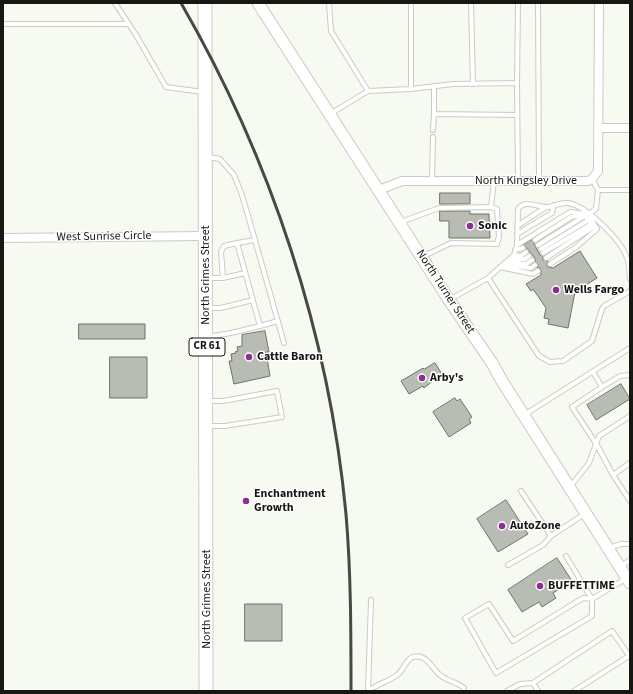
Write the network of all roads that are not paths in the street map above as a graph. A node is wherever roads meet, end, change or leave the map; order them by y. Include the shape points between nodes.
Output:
1 (115, 3) edge
2 (258, 3) edge
3 (330, 3) edge
4 (411, 3) edge
5 (471, 3) edge
6 (518, 3) edge
7 (538, 3) edge
8 (599, 3) edge
9 (208, 5) edge
10 (3, 24) edge
11 (129, 24) junction
12 (517, 83) junction
13 (473, 84) junction
14 (434, 87) junction
15 (411, 89) junction
16 (368, 92) junction
17 (206, 93) junction
18 (329, 114) junction
19 (434, 114) junction
20 (517, 115) junction
21 (598, 128) junction
22 (630, 128) edge
23 (433, 130) dead end
24 (433, 137) dead end
25 (206, 156) junction
26 (592, 179) junction
27 (432, 181) junction
28 (494, 181) junction
29 (518, 182) junction
30 (539, 182) junction
31 (379, 190) junction
32 (598, 190) junction
33 (630, 190) edge
34 (554, 205) junction
35 (491, 207) junction
36 (546, 207) junction
37 (587, 214) junction
38 (400, 222) junction
39 (517, 226) junction
40 (517, 234) junction
41 (206, 236) junction
42 (3, 238) edge
43 (255, 240) junction
44 (535, 240) dead end
45 (238, 243) junction
46 (517, 245) junction
47 (523, 248) dead end
48 (515, 253) junction
49 (421, 257) junction
50 (546, 258) dead end
51 (505, 263) junction
52 (550, 264) dead end
53 (535, 265) dead end
54 (538, 271) dead end
55 (246, 273) junction
56 (206, 278) junction
57 (223, 278) junction
58 (488, 278) junction
59 (630, 280) edge
60 (630, 291) edge
61 (253, 300) junction
62 (449, 300) junction
63 (206, 308) junction
64 (278, 321) junction
65 (260, 326) junction
66 (207, 337) junction
67 (284, 343) dead end
68 (630, 348) edge
69 (593, 372) junction
70 (630, 375) edge
71 (602, 386) junction
72 (207, 401) junction
73 (524, 415) junction
74 (630, 416) edge
75 (207, 426) junction
76 (597, 445) junction
77 (630, 463) edge
78 (613, 475) junction
79 (570, 487) junction
80 (521, 491) dead end
81 (630, 501) edge
82 (586, 513) junction
83 (551, 536) junction
84 (630, 544) edge
85 (609, 549) junction
86 (566, 556) dead end
87 (630, 560) edge
88 (508, 565) dead end
89 (620, 567) junction
90 (629, 580) edge
91 (592, 599) junction
92 (371, 600) dead end
93 (629, 657) edge
94 (533, 683) junction
95 (464, 688) dead end
96 (206, 691) edge
97 (368, 691) edge
98 (507, 691) edge
99 (538, 691) edge
100 (574, 691) edge

1 - 11 lane
2 - 18 main road, North Turner Street
3 - 16 lane via 331,31
4 - 15 lane
5 - 13 lane
6 - 12 lane
7 - 30 lane
8 - 21 street, North Kingsley Drive
9 - 17 main road, North Grimes Street / CR 61
10 - 11 lane
11 - 17 lane via 166,87
12 - 13 lane
12 - 20 lane
13 - 14 lane
14 - 15 lane
14 - 19 lane
15 - 16 lane
16 - 18 lane
17 - 25 main road, North Grimes Street / CR 61
18 - 31 main road, North Turner Street
19 - 20 lane
19 - 23 lane
20 - 29 lane
21 - 22 street
21 - 26 street, North Kingsley Drive via 598,171
24 - 27 lane
25 - 41 main road, North Grimes Street / CR 61
25 - 43 lane via 220,159 234,175
26 - 30 street, North Kingsley Drive
26 - 32 lane
27 - 28 street, North Kingsley Drive
27 - 31 street, North Kingsley Drive via 402,181
28 - 29 street, North Kingsley Drive
28 - 35 lane
29 - 30 street, North Kingsley Drive
31 - 38 main road, North Turner Street
32 - 33 lane
32 - 37 lane via 596,209
34 - 36 lane
34 - 37 lane via 568,203
34 - 40 lane via 552,213
35 - 38 lane via 439,208
35 - 49 lane via 498,209 497,244 451,243
36 - 39 lane
36 - 39 lane via 529,204 520,206
37 - 37 lane via 541,249 590,225
37 - 44 lane via 571,217
37 - 46 lane via 570,212
37 - 50 lane via 593,227
37 - 52 lane via 597,229 575,248
37 - 59 lane via 600,221 621,246 628,259
38 - 49 main road, North Turner Street
39 - 40 lane
40 - 46 lane
41 - 42 street, West Sunrise Circle
41 - 56 main road, North Grimes Street / CR 61
43 - 45 lane
43 - 64 lane
45 - 55 lane
45 - 57 lane via 224,246 221,252
46 - 48 lane
47 - 48 lane
48 - 51 lane
48 - 51 lane via 529,256
49 - 62 main road, North Turner Street
51 - 53 lane via 531,268
51 - 54 lane via 533,274
51 - 58 lane
55 - 57 lane
55 - 61 lane
56 - 57 lane
56 - 63 main road, North Grimes Street / CR 61
58 - 60 lane via 540,356 550,362 563,361 592,342 604,306
58 - 62 lane
61 - 63 lane via 221,308
61 - 65 lane
62 - 73 main road, North Turner Street
63 - 66 main road, North Grimes Street / CR 61
64 - 65 lane
64 - 67 lane
65 - 66 lane
66 - 72 main road, North Grimes Street / CR 61
68 - 69 lane
69 - 71 lane
69 - 73 lane
70 - 71 lane via 620,376
71 - 76 lane via 572,407
72 - 75 main road, North Grimes Street / CR 61
72 - 75 lane via 223,401 277,391 282,417 225,426
73 - 79 main road, North Turner Street
74 - 76 lane via 599,436
75 - 96 main road, North Grimes Street / CR 61
76 - 78 lane
76 - 79 lane via 590,463
77 - 78 lane
78 - 81 lane
79 - 82 main road, North Turner Street
80 - 83 lane
82 - 83 lane
82 - 85 main road, North Turner Street
83 - 88 lane via 543,545
84 - 85 lane via 621,544
85 - 89 main road, North Turner Street
86 - 91 lane
87 - 89 lane
89 - 90 main road, North Turner Street
90 - 91 lane
91 - 91 lane via 583,598 513,641 489,604 465,618 496,673 592,616
92 - 97 lane
93 - 94 lane via 612,631
93 - 100 lane
94 - 98 lane via 520,684
94 - 99 lane
95 - 97 lane via 438,675 425,659 413,657 397,675 376,684

